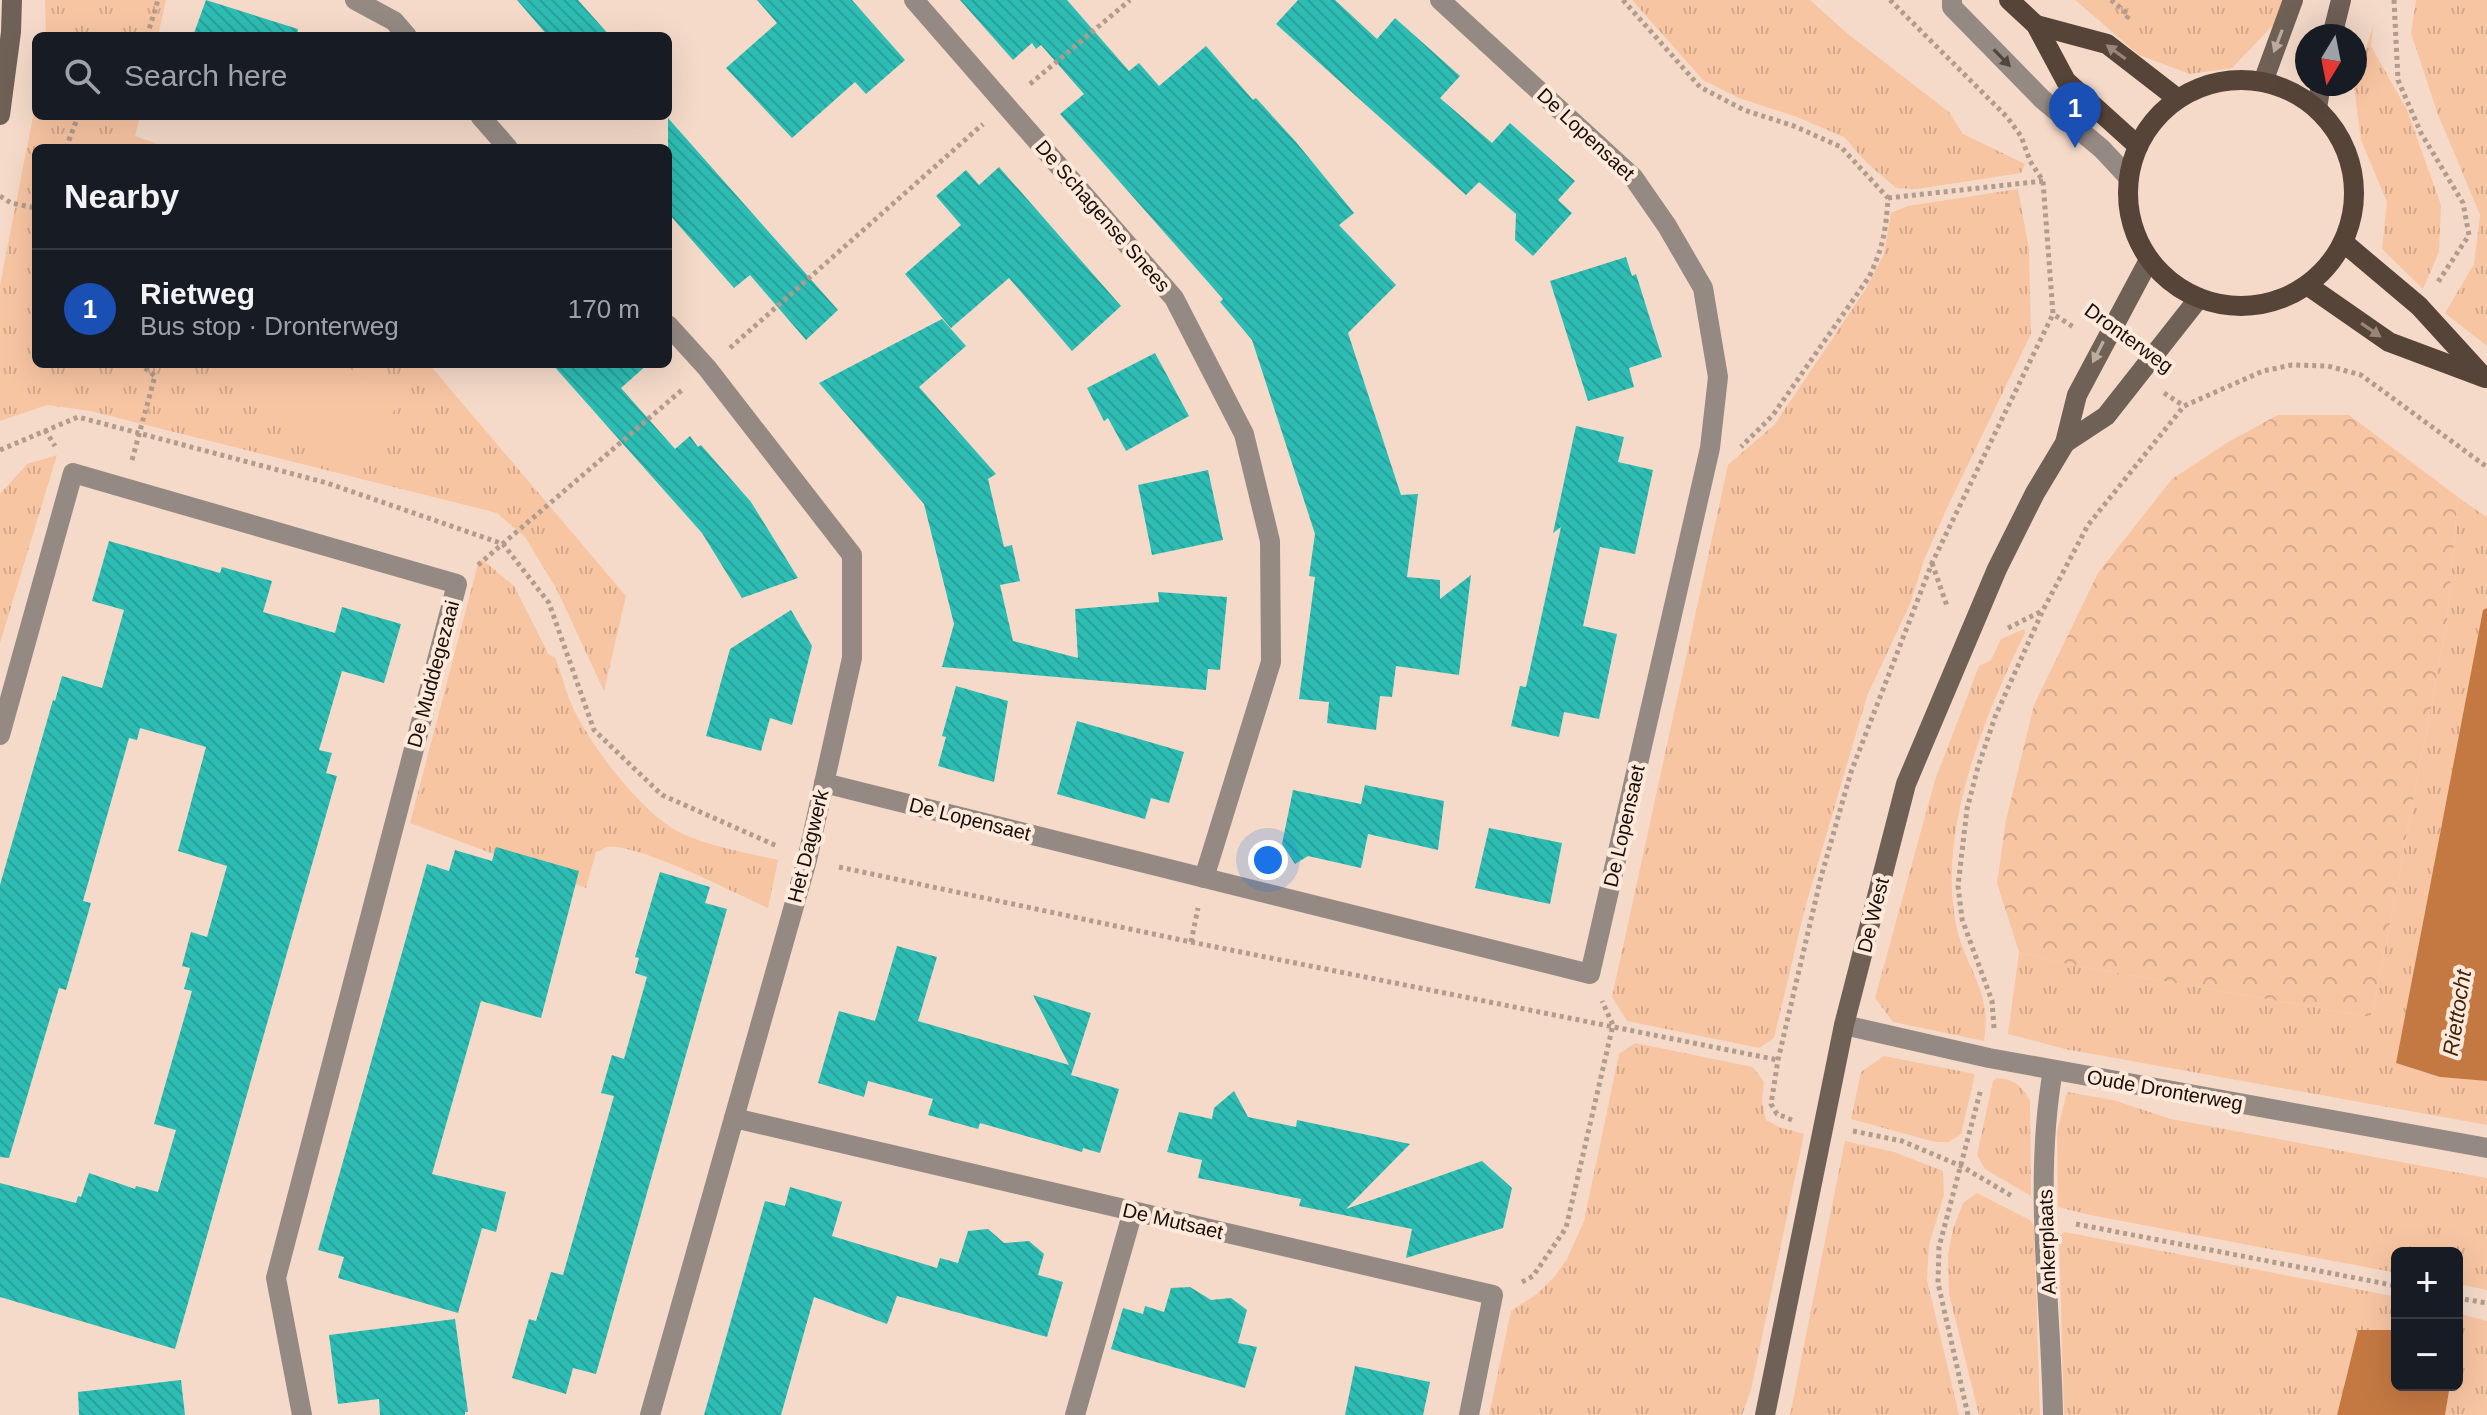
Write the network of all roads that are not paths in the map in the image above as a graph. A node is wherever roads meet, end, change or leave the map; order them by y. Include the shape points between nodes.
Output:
1 (12, 0) edge
2 (355, 0) edge
3 (914, 0) edge
4 (1440, 0) edge
5 (1952, 0) edge
6 (2009, 0) edge
7 (2293, 0) edge
8 (2341, 0) edge
9 (2335, 24) edge
10 (2036, 25) junction
11 (404, 32) edge
12 (2263, 82) junction
13 (2319, 96) edge
14 (2178, 99) junction
15 (2317, 108) junction
16 (0, 115) edge
17 (484, 120) edge
18 (504, 144) edge
19 (2138, 146) junction
20 (2129, 178) junction
21 (2343, 242) junction
22 (2149, 260) junction
23 (2307, 285) junction
24 (2199, 298) junction
25 (672, 329) edge
26 (2486, 379) edge
27 (2065, 443) junction
28 (0, 735) edge
29 (824, 783) junction
30 (1204, 878) junction
31 (1844, 1025) junction
32 (2053, 1070) junction
33 (734, 1118) junction
34 (2487, 1148) edge
35 (1133, 1211) junction
36 (302, 1415) edge
37 (650, 1415) edge
38 (1075, 1415) edge
39 (1469, 1415) edge
40 (1765, 1415) edge
41 (2053, 1415) edge

1 - 16 main road
2 - 11 street
3 - 30 street, De Schagense Snees via 1174,298 1244,434 1270,541 1271,662
4 - 30 street, De Lopensaet via 1633,177 1703,288 1718,377 1710,448 1590,974
5 -> 20 street via 1952,7 2042,99
6 - 10 main road
7 -> 12 main road
8 - 9 main road
14 -> 10 main road via 2107,44
10 - 19 main road via 2066,81
12 - 14 main road via 2233,80
12 - 15 main road via 2291,91
13 - 15 main road
14 - 19 main road via 2154,119
15 - 21 main road via 2340,137 2353,170 2354,207
17 - 18 street
19 - 20 main road
20 - 22 main road via 2135,234
21 - 23 main road
21 - 26 main road via 2419,306
22 - 24 main road via 2171,282
22 -> 27 main road, De West via 2077,395
23 - 24 main road via 2266,304 2221,304
23 -> 26 main road via 2389,342
24 - 27 main road, De West via 2106,416
25 - 29 street, Het Dagwerk via 852,555 852,658
27 - 31 main road, De West via 1997,569 1906,784
28 - 36 street, De Muddegezaai via 73,473 457,584 276,1278
29 - 30 street, De Lopensaet
29 - 33 street, Het Dagwerk
31 - 32 street, Oude Dronterweg
31 - 40 main road, De West
32 - 34 street, Oude Dronterweg
32 - 41 street, Ankerplaats via 2044,1214
33 - 35 street, De Mutsaet
33 - 37 street, Het Dagwerk
35 - 38 street
35 - 39 street, De Mutsaet via 1493,1295

